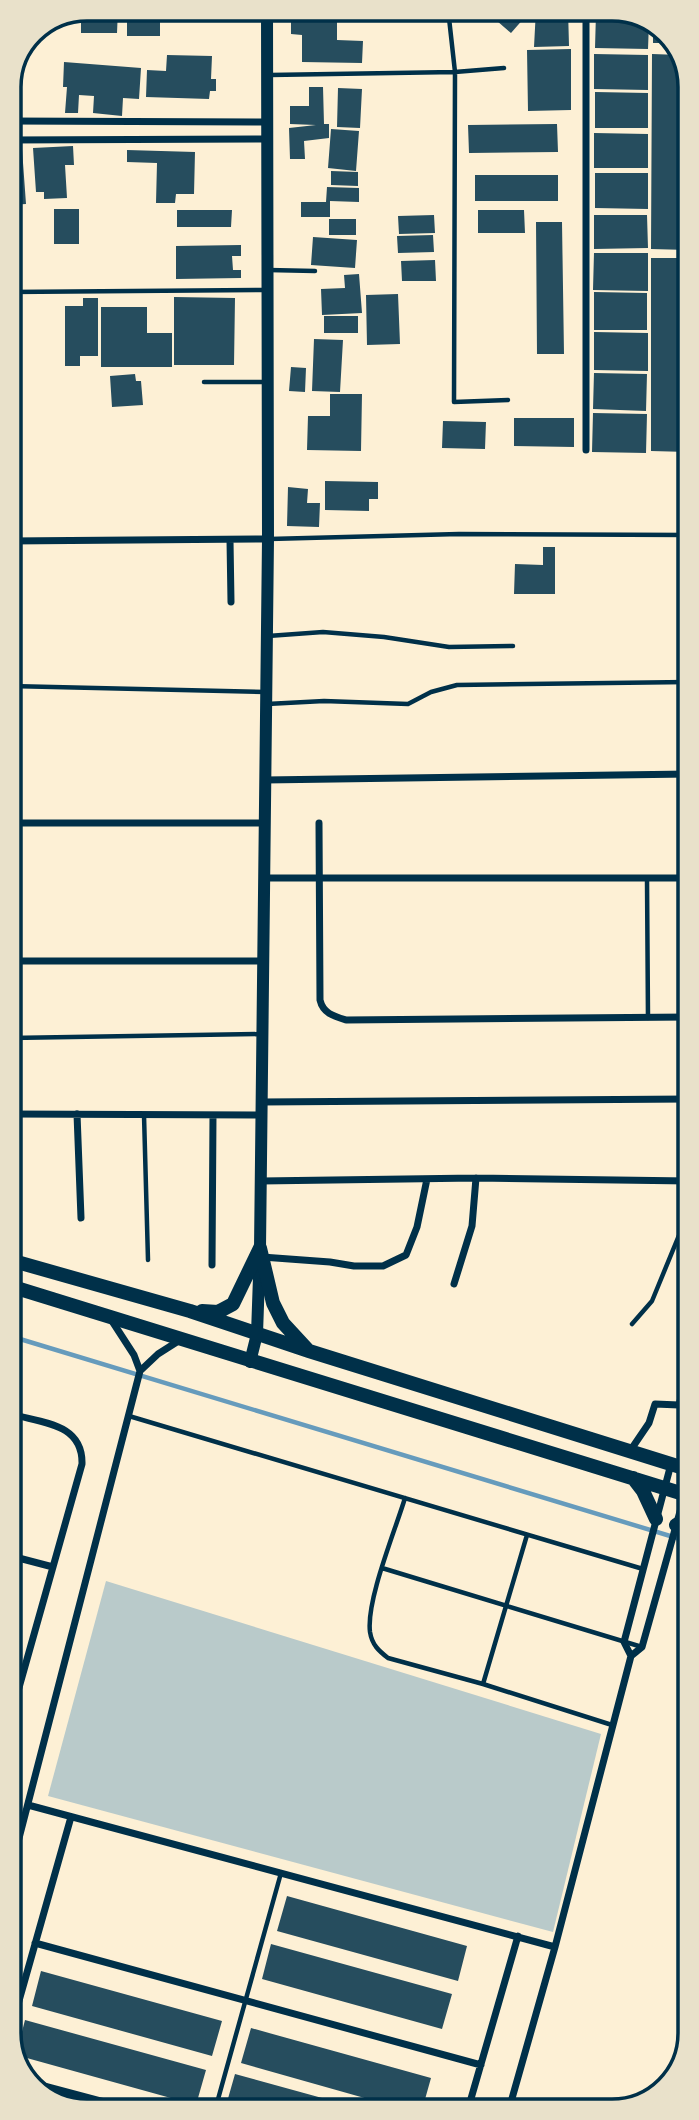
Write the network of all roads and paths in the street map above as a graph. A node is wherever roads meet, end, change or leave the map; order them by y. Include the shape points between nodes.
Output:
1 (267, 21) edge
2 (449, 21) edge
3 (586, 21) edge
4 (504, 68) dead end
5 (455, 72) junction
6 (266, 75) junction
7 (21, 121) edge
8 (266, 122) junction
9 (267, 139) junction
10 (21, 140) edge
11 (267, 270) junction
12 (315, 271) dead end
13 (267, 290) junction
14 (21, 292) edge
15 (204, 382) dead end
16 (268, 382) junction
17 (508, 400) dead end
18 (586, 450) dead end
19 (678, 535) edge
20 (268, 539) junction
21 (230, 540) junction
22 (21, 541) edge
23 (231, 603) dead end
24 (267, 636) junction
25 (513, 646) dead end
26 (678, 682) edge
27 (21, 687) edge
28 (266, 698) junction
29 (678, 774) edge
30 (265, 780) junction
31 (21, 823) edge
32 (265, 823) junction
33 (319, 823) dead end
34 (319, 877) junction
35 (264, 878) junction
36 (678, 878) edge
37 (647, 879) junction
38 (21, 961) edge
39 (263, 961) junction
40 (678, 1017) edge
41 (648, 1018) junction
42 (263, 1034) junction
43 (21, 1038) edge
44 (678, 1099) edge
45 (262, 1109) junction
46 (21, 1114) edge
47 (78, 1114) junction
48 (144, 1115) junction
49 (213, 1115) junction
50 (476, 1178) junction
51 (427, 1179) junction
52 (261, 1181) junction
53 (678, 1181) edge
54 (81, 1218) dead end
55 (678, 1238) edge
56 (261, 1252) junction
57 (148, 1260) dead end
58 (21, 1263) edge
59 (212, 1265) dead end
60 (454, 1284) dead end
61 (21, 1289) edge
62 (190, 1311) junction
63 (109, 1317) junction
64 (632, 1324) dead end
65 (257, 1334) junction
66 (181, 1339) junction
67 (309, 1351) junction
68 (250, 1362) junction
69 (140, 1371) junction
70 (678, 1405) edge
71 (129, 1416) junction
72 (21, 1417) edge
73 (630, 1451) junction
74 (671, 1464) junction
75 (678, 1466) edge
76 (633, 1478) junction
77 (664, 1488) junction
78 (678, 1492) edge
79 (405, 1498) junction
80 (678, 1521) edge
81 (655, 1522) junction
82 (676, 1527) joint
83 (527, 1535) junction
84 (21, 1559) edge
85 (53, 1567) junction
86 (382, 1568) junction
87 (644, 1570) junction
88 (506, 1606) junction
89 (624, 1642) junction
90 (642, 1647) junction
91 (631, 1656) junction
92 (21, 1673) edge
93 (483, 1685) junction
94 (612, 1725) junction
95 (29, 1805) junction
96 (71, 1816) junction
97 (21, 1833) edge
98 (281, 1873) junction
99 (519, 1936) junction
100 (35, 1943) junction
101 (555, 1947) junction
102 (21, 1993) edge
103 (246, 2001) junction
104 (481, 2065) junction
105 (52, 2088) edge
106 (93, 2099) edge
107 (218, 2099) edge
108 (471, 2099) edge
109 (512, 2099) edge

1 - 6 street
2 - 5 lane
3 - 18 street
4 - 5 lane
5 - 6 lane
5 - 17 lane via 454,402
6 - 8 street
7 - 8 street
8 - 9 street
9 - 10 street
9 - 11 street
11 - 12 lane
11 - 13 street
13 - 14 lane
13 - 16 street
15 - 16 lane
16 - 20 street
19 - 20 lane
20 - 21 street
20 - 24 street
21 - 22 street
21 - 23 street
24 - 25 lane via 323,632 449,647
24 - 28 street
26 - 28 lane via 457,685 408,704
27 - 28 lane
28 - 30 street
29 - 30 street
30 - 32 street
31 - 32 street
32 - 35 street
33 - 34 street
34 - 35 street
34 - 37 street
34 - 41 street via 320,1000 322,1009 333,1016 346,1020
35 - 39 street
36 - 37 street
37 - 41 lane
38 - 39 street
39 - 42 street
40 - 41 street
42 - 43 lane
42 - 45 street
44 - 45 street
45 - 49 street
45 - 52 street
46 - 47 street
47 - 48 street
47 - 54 street
48 - 49 street
48 - 57 lane
49 - 59 street
50 - 51 street
50 - 53 street
50 - 60 street via 472,1226
51 - 52 street
51 - 56 street via 417,1227 405,1255 383,1266
52 - 56 street
55 - 64 lane via 652,1301
56 - 62 main road via 233,1304 218,1311
56 - 65 street
56 - 67 main road via 273,1303 283,1323
58 - 62 main road
61 - 63 main road
62 - 65 main road
63 - 66 main road
63 - 69 street
65 - 67 main road
65 - 68 street
66 - 68 main road
66 - 69 street
67 - 73 main road
68 - 76 main road
69 - 71 street
70 - 73 street via 655,1404 649,1423
71 - 79 lane
71 - 95 street
72 - 85 street via 65,1429 79,1442 82,1452
73 - 74 main road
74 - 75 main road
74 - 77 street
76 - 77 main road
76 - 81 main road via 643,1490
77 - 78 main road
77 - 81 street
79 - 83 lane
79 - 86 lane
80 - 82 street
81 - 87 street
82 - 90 street
83 - 87 lane
83 - 88 lane
84 - 85 street
85 - 92 street
86 - 88 lane
86 - 93 lane via 370,1616 376,1649 388,1658
87 - 89 street
88 - 89 lane
88 - 93 lane
89 - 90 lane
89 - 91 street
90 - 91 street
91 - 94 street
93 - 94 lane
94 - 101 street
95 - 96 street
95 - 97 street
96 - 98 street
96 - 100 street
98 - 99 street
98 - 103 lane
99 - 101 street
99 - 104 street
100 - 102 street
100 - 103 street
101 - 109 street
103 - 104 street
103 - 107 lane
104 - 108 street
105 - 106 street

